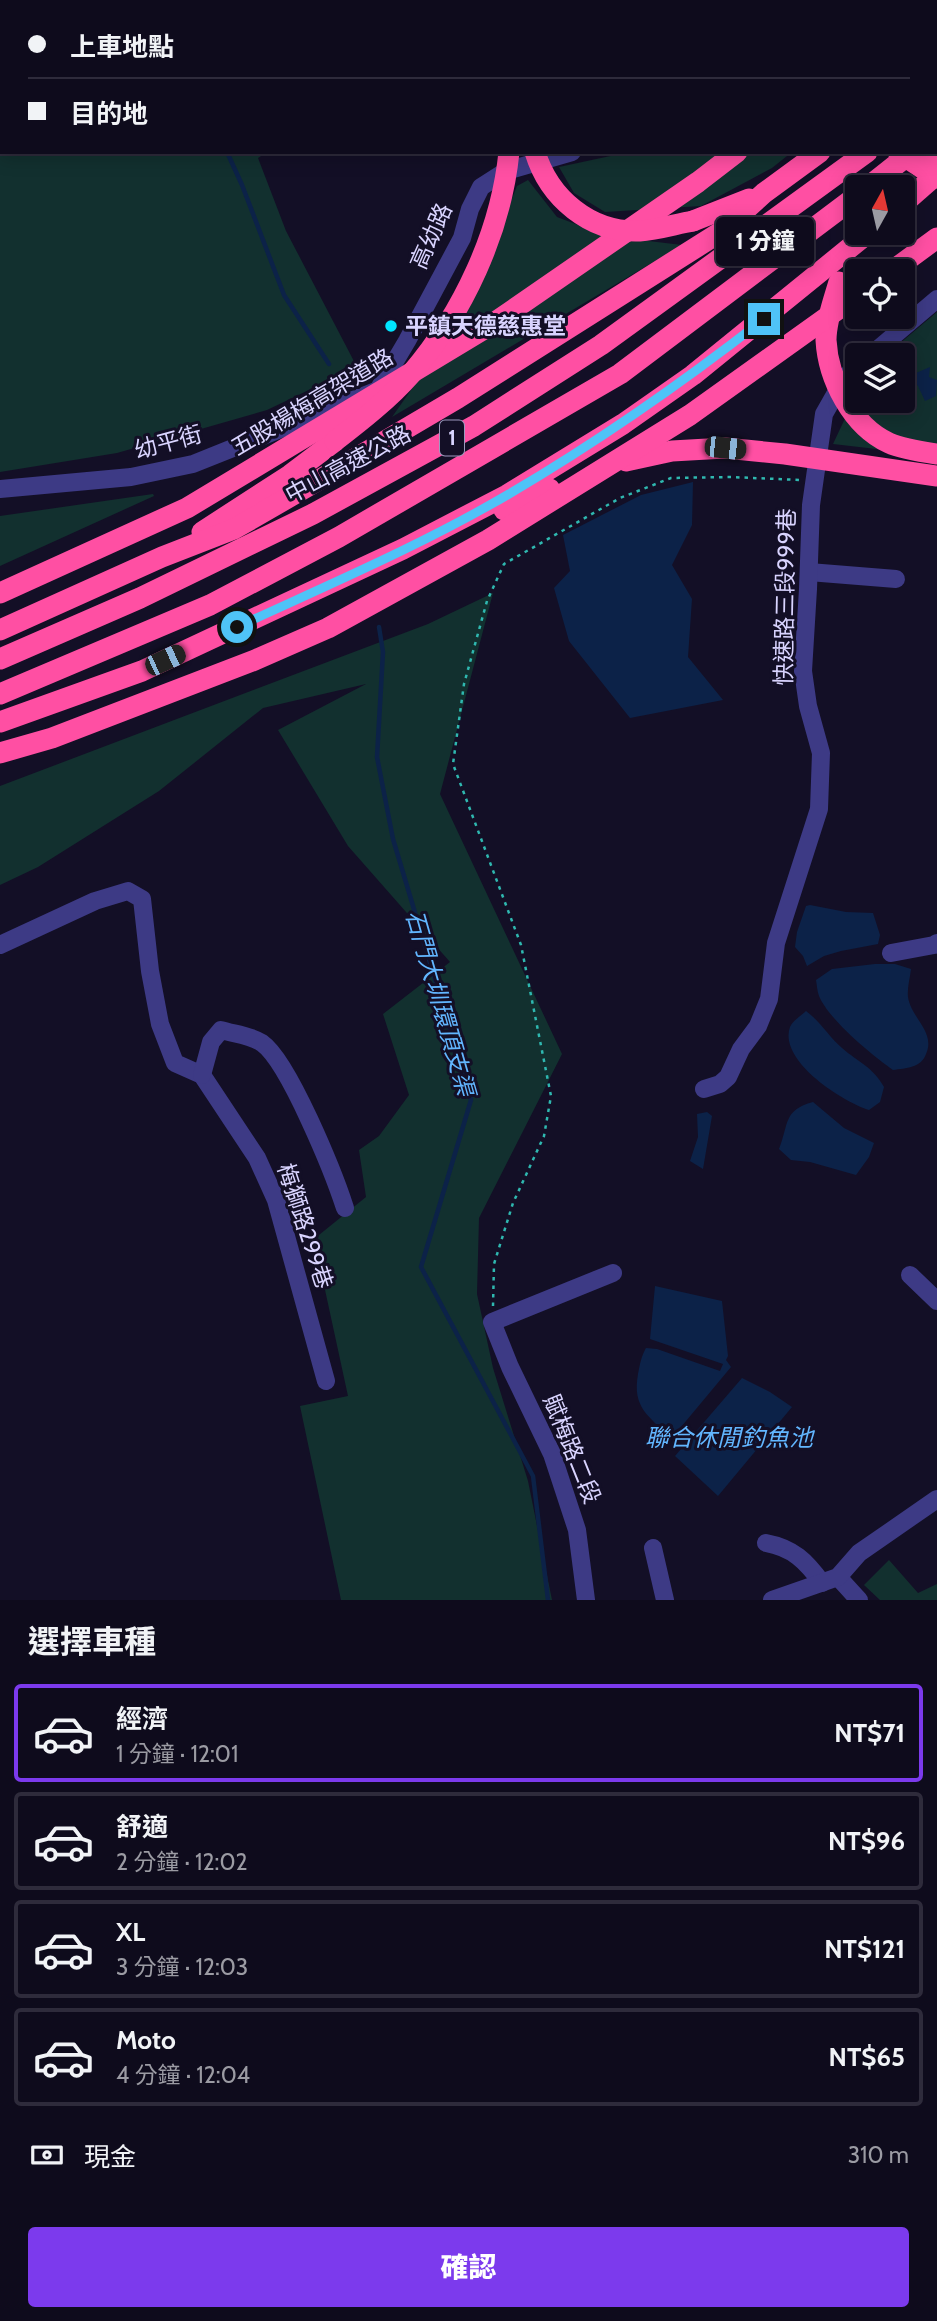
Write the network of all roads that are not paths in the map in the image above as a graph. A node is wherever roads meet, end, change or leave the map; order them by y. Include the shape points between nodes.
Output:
1 (509, 154) edge
2 (536, 154) edge
3 (565, 154) edge
4 (734, 154) edge
5 (817, 154) edge
6 (864, 154) edge
7 (901, 154) edge
8 (909, 154) edge
9 (883, 175) edge
10 (937, 176) edge
11 (764, 193) junction
12 (915, 193) edge
13 (845, 205) edge
14 (937, 238) edge
15 (853, 245) edge
16 (867, 245) edge
17 (908, 259) edge
18 (937, 299) edge
19 (845, 304) edge
20 (885, 343) edge
21 (845, 377) edge
22 (378, 390) joint
23 (937, 453) edge
24 (937, 476) edge
25 (0, 489) edge
26 (162, 557) junction
27 (809, 572) junction
28 (897, 579) dead end
29 (0, 593) edge
30 (308, 594) junction
31 (0, 631) edge
32 (0, 659) edge
33 (0, 694) edge
34 (0, 722) edge
35 (0, 753) edge
36 (937, 943) edge
37 (0, 945) edge
38 (891, 953) dead end
39 (202, 1075) junction
40 (704, 1089) dead end
41 (345, 1208) dead end
42 (613, 1273) dead end
43 (910, 1275) dead end
44 (937, 1301) edge
45 (326, 1381) dead end
46 (937, 1499) edge
47 (766, 1543) dead end
48 (653, 1548) dead end
49 (830, 1580) junction
50 (586, 1600) edge
51 (665, 1600) edge
52 (772, 1600) edge
53 (859, 1600) edge

1 - 26 highway, bridge via 497,215 478,267 454,312 410,375 363,419 290,475
2 - 11 highway, bridge via 544,176 561,199 587,219 613,228 639,231 693,221
3 - 22 street, 高幼路 via 506,171 481,187 462,238
4 - 29 highway, 五股楊梅高架道路, bridge via 494,323 198,501
5 - 11 highway
6 - 32 highway, 中山高速公路 / 1 via 601,345 474,426 288,526
7 - 10 highway, bridge
8 - 9 highway
10 - 12 highway
11 - 26 highway via 722,231 458,398 234,529
13 - 33 highway, 1 via 620,374 339,537 210,605
14 - 17 highway
15 - 30 highway via 693,374 623,424 507,495
16 - 23 highway, bridge via 839,282 826,339 832,371 843,399 860,422 889,443
18 - 20 street
19 - 35 highway, bridge via 690,415 488,540 328,628 52,738
21 - 27 street, 快速路三段999巷 via 824,414 811,505
22 - 25 street, 幼平街 via 192,464 131,477
24 - 30 highway, bridge via 749,450 672,451 584,474 407,558
26 - 31 highway
27 - 28 street
27 - 40 street, 快速路三段999巷 via 803,671 821,753 819,809 776,943 769,999 758,1026 728,1077
30 - 34 highway via 142,671
36 - 38 street
37 - 39 street, 梅獅路299巷 via 95,901 128,891 142,899 160,1024 175,1063
39 - 41 street via 211,1042 221,1030 264,1044 285,1072
39 - 45 street, 梅獅路299巷 via 257,1158 276,1200
42 - 50 street, 賦梅路二段 via 492,1322 552,1454 577,1530
43 - 44 street
46 - 49 street via 859,1553
47 - 49 street via 778,1545
48 - 51 street
49 - 52 street
49 - 53 street

